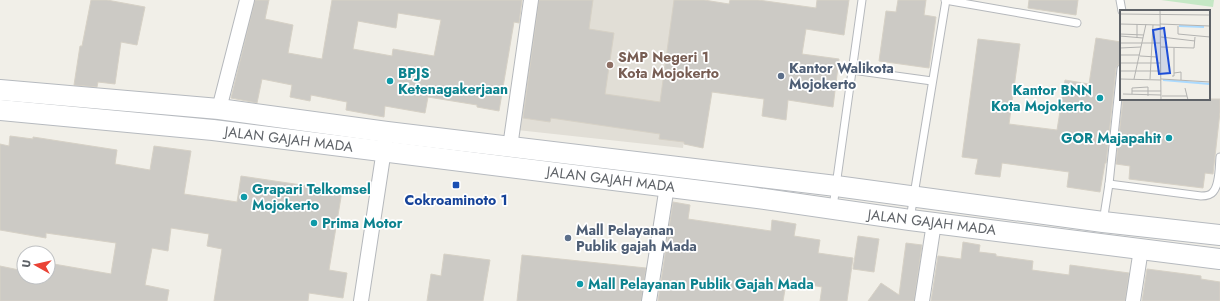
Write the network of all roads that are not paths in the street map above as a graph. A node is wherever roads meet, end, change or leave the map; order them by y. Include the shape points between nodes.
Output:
1 (247, 0) edge
2 (531, 0) edge
3 (862, 0) edge
4 (945, 0) edge
5 (1120, 0) edge
6 (1122, 10) edge
7 (1076, 23) dead end
8 (852, 70) junction
9 (1120, 79) edge
10 (932, 82) junction
11 (0, 90) edge
12 (219, 109) junction
13 (0, 110) edge
14 (387, 132) junction
15 (510, 147) junction
16 (535, 150) junction
17 (384, 151) junction
18 (1220, 157) edge
19 (532, 169) junction
20 (1109, 184) junction
21 (667, 186) junction
22 (836, 186) junction
23 (913, 196) junction
24 (832, 209) junction
25 (910, 220) junction
26 (1103, 222) junction
27 (934, 223) junction
28 (1220, 235) edge
29 (1141, 249) junction
30 (1220, 259) edge
31 (361, 301) edge
32 (649, 301) edge
33 (922, 301) edge
34 (1134, 301) edge

1 - 12 street
2 - 15 street
3 - 8 lane
4 - 7 lane
4 - 10 lane
5 - 6 lane
8 - 10 lane
8 - 22 lane
9 - 20 lane
10 - 23 lane
11 - 12 main road, JALAN GAJAH MADA
12 - 14 main road, JALAN GAJAH MADA
13 - 17 main road, JALAN GAJAH MADA via 213,130
14 - 15 main road, JALAN GAJAH MADA
14 - 17 street
15 - 16 main road, JALAN GAJAH MADA
16 - 19 main road
16 - 22 main road, JALAN GAJAH MADA
17 - 19 main road, JALAN GAJAH MADA
17 - 31 street
18 - 20 lane via 1217,184 1208,196
19 - 21 main road, JALAN GAJAH MADA
20 - 26 lane
21 - 24 main road, JALAN GAJAH MADA
21 - 32 street
22 - 23 main road, JALAN GAJAH MADA
22 - 24 lane
23 - 25 lane
23 - 26 main road, JALAN GAJAH MADA
24 - 25 main road, JALAN GAJAH MADA
25 - 27 main road, JALAN GAJAH MADA
26 - 28 main road, JALAN GAJAH MADA
27 - 29 main road, JALAN GAJAH MADA
27 - 33 street
29 - 30 main road, JALAN GAJAH MADA
29 - 34 street

